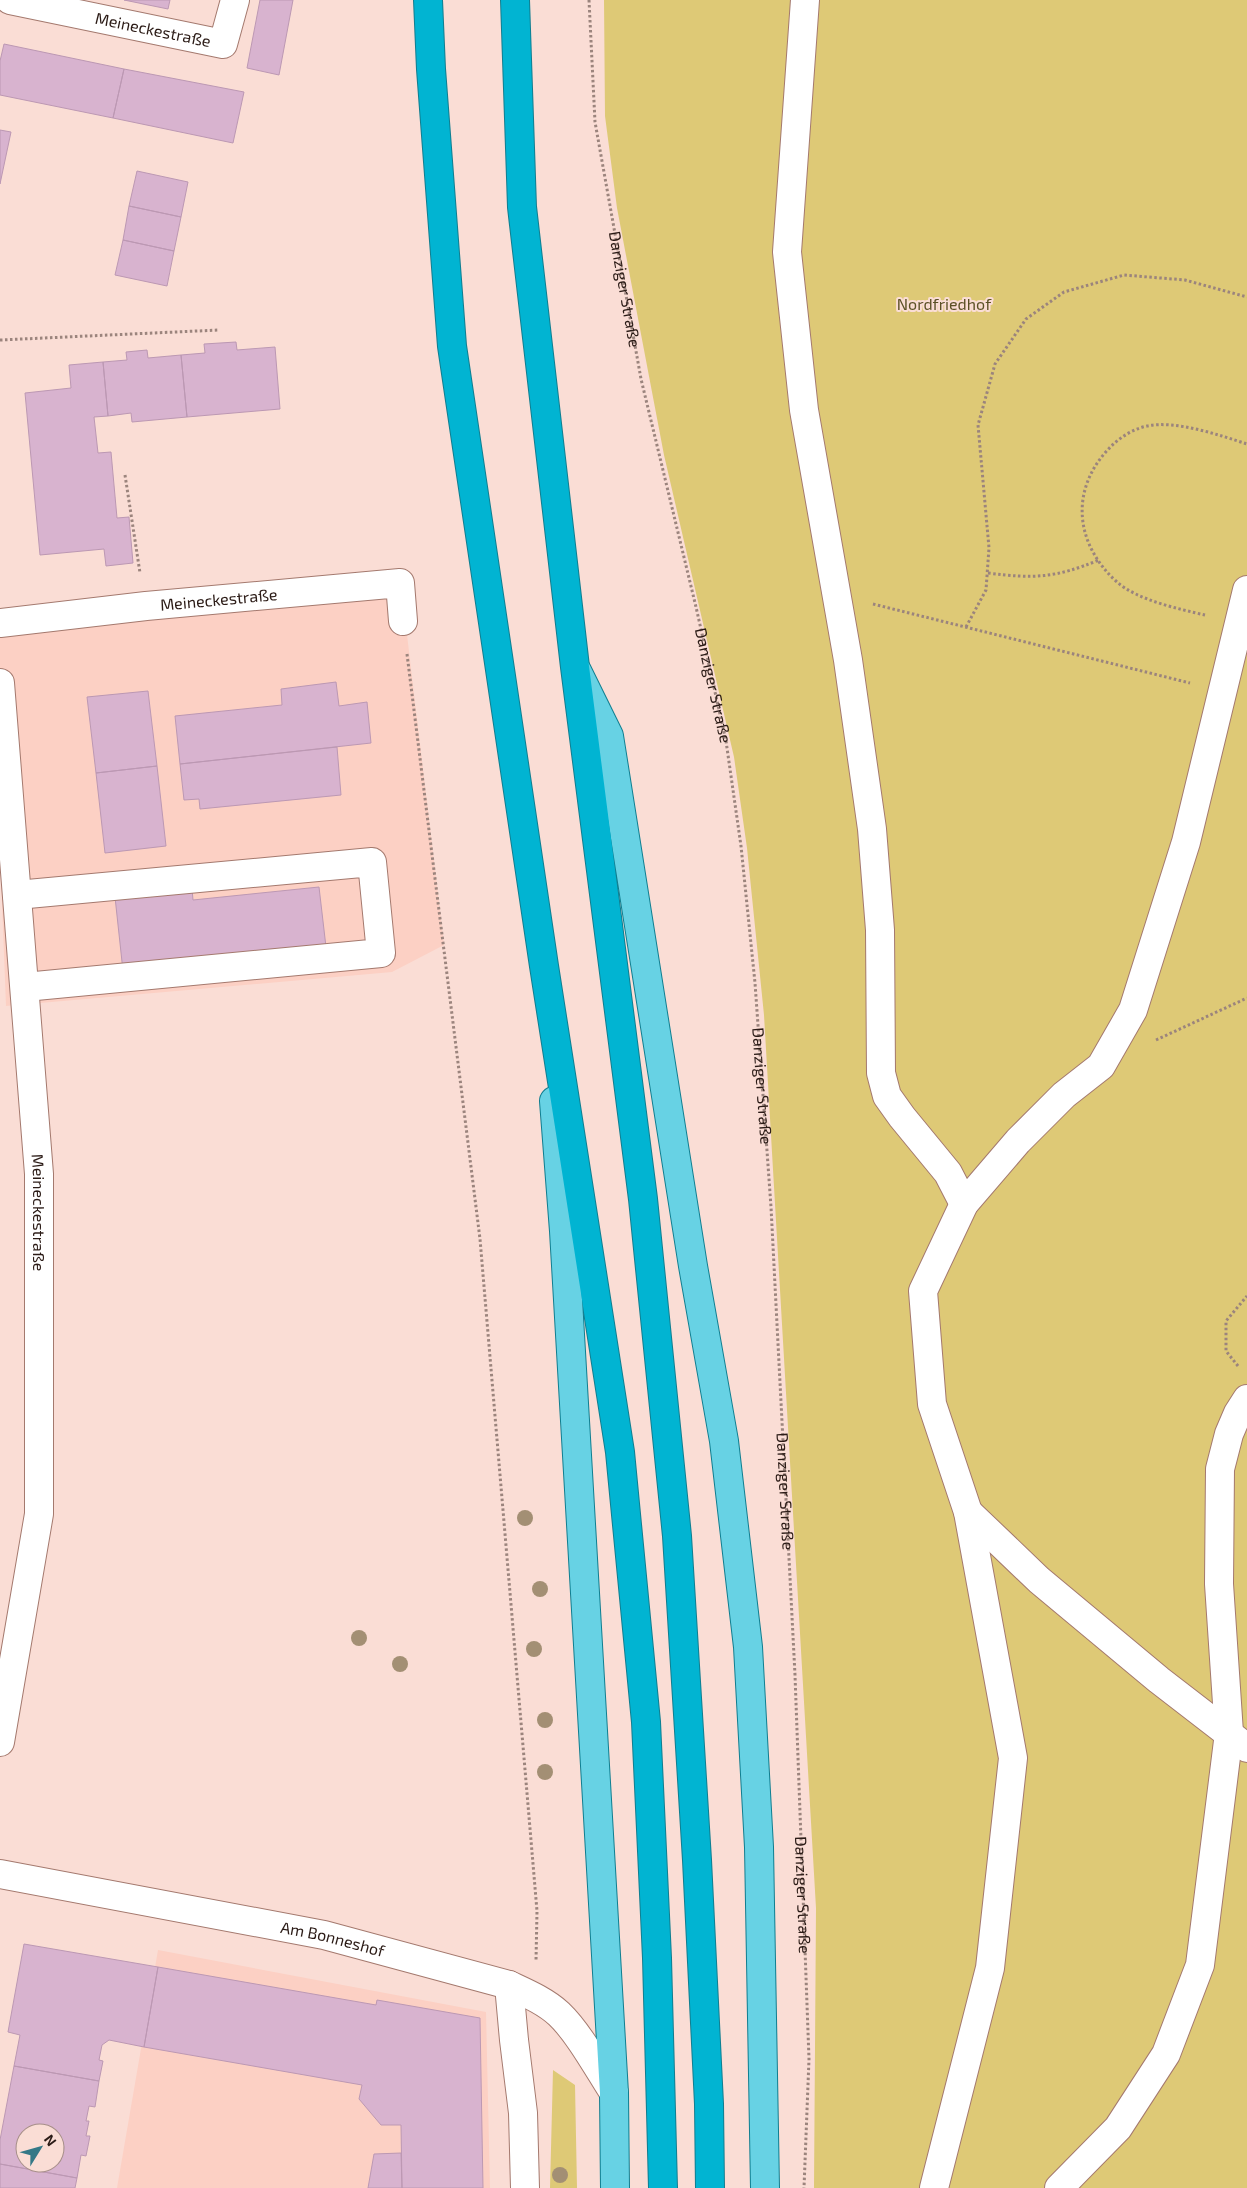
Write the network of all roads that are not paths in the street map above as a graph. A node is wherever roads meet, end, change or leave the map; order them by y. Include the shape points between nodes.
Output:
1 (10, 0) edge
2 (235, 0) edge
3 (428, 0) edge
4 (514, 0) edge
5 (805, 0) edge
6 (1247, 590) edge
7 (403, 621) road end
8 (0, 623) edge
9 (575, 667) junction
10 (0, 683) edge
11 (18, 895) junction
12 (544, 966) junction
13 (25, 987) junction
14 (964, 1204) junction
15 (1247, 1399) edge
16 (968, 1512) junction
17 (1238, 1740) edge
18 (0, 1742) edge
19 (0, 1874) edge
20 (509, 1984) junction
21 (614, 2093) junction
22 (525, 2188) edge
23 (615, 2188) edge
24 (663, 2188) edge
25 (710, 2188) edge
26 (765, 2188) edge
27 (934, 2188) edge
28 (1059, 2188) edge

1 - 2 street, Meineckestraße via 223,44
3 - 12 highway via 452,346
4 - 9 highway via 522,207
5 - 14 street via 787,252 804,410 872,829 880,930 881,1073 888,1096 948,1173
6 - 14 street via 1186,842 1133,1010 1101,1066 1064,1095 1018,1141
7 - 8 street, Meineckestraße via 400,583
9 - 25 highway via 643,1199 677,1536 697,1860
9 - 26 main road via 609,736 724,1441 748,1647 759,1837
10 - 11 street, Meineckestraße
11 - 13 street, Meineckestraße
11 - 13 street via 372,862 381,953
12 - 21 main road via 565,1241
12 - 24 highway via 621,1462 646,1722
13 - 18 street, Meineckestraße via 39,1174 39,1514
14 - 16 street via 923,1291 932,1404
15 - 17 street via 1229,1434 1220,1469 1219,1584
16 - 17 street via 1047,1586 1159,1680
16 - 27 street via 1013,1758 990,1968
17 - 28 street via 1200,1965 1166,2054 1118,2128
19 - 20 street, Am Bonneshof via 324,1935
20 - 21 street, Am Bonneshof via 559,2014
20 - 22 street via 523,2113
21 - 23 main road

